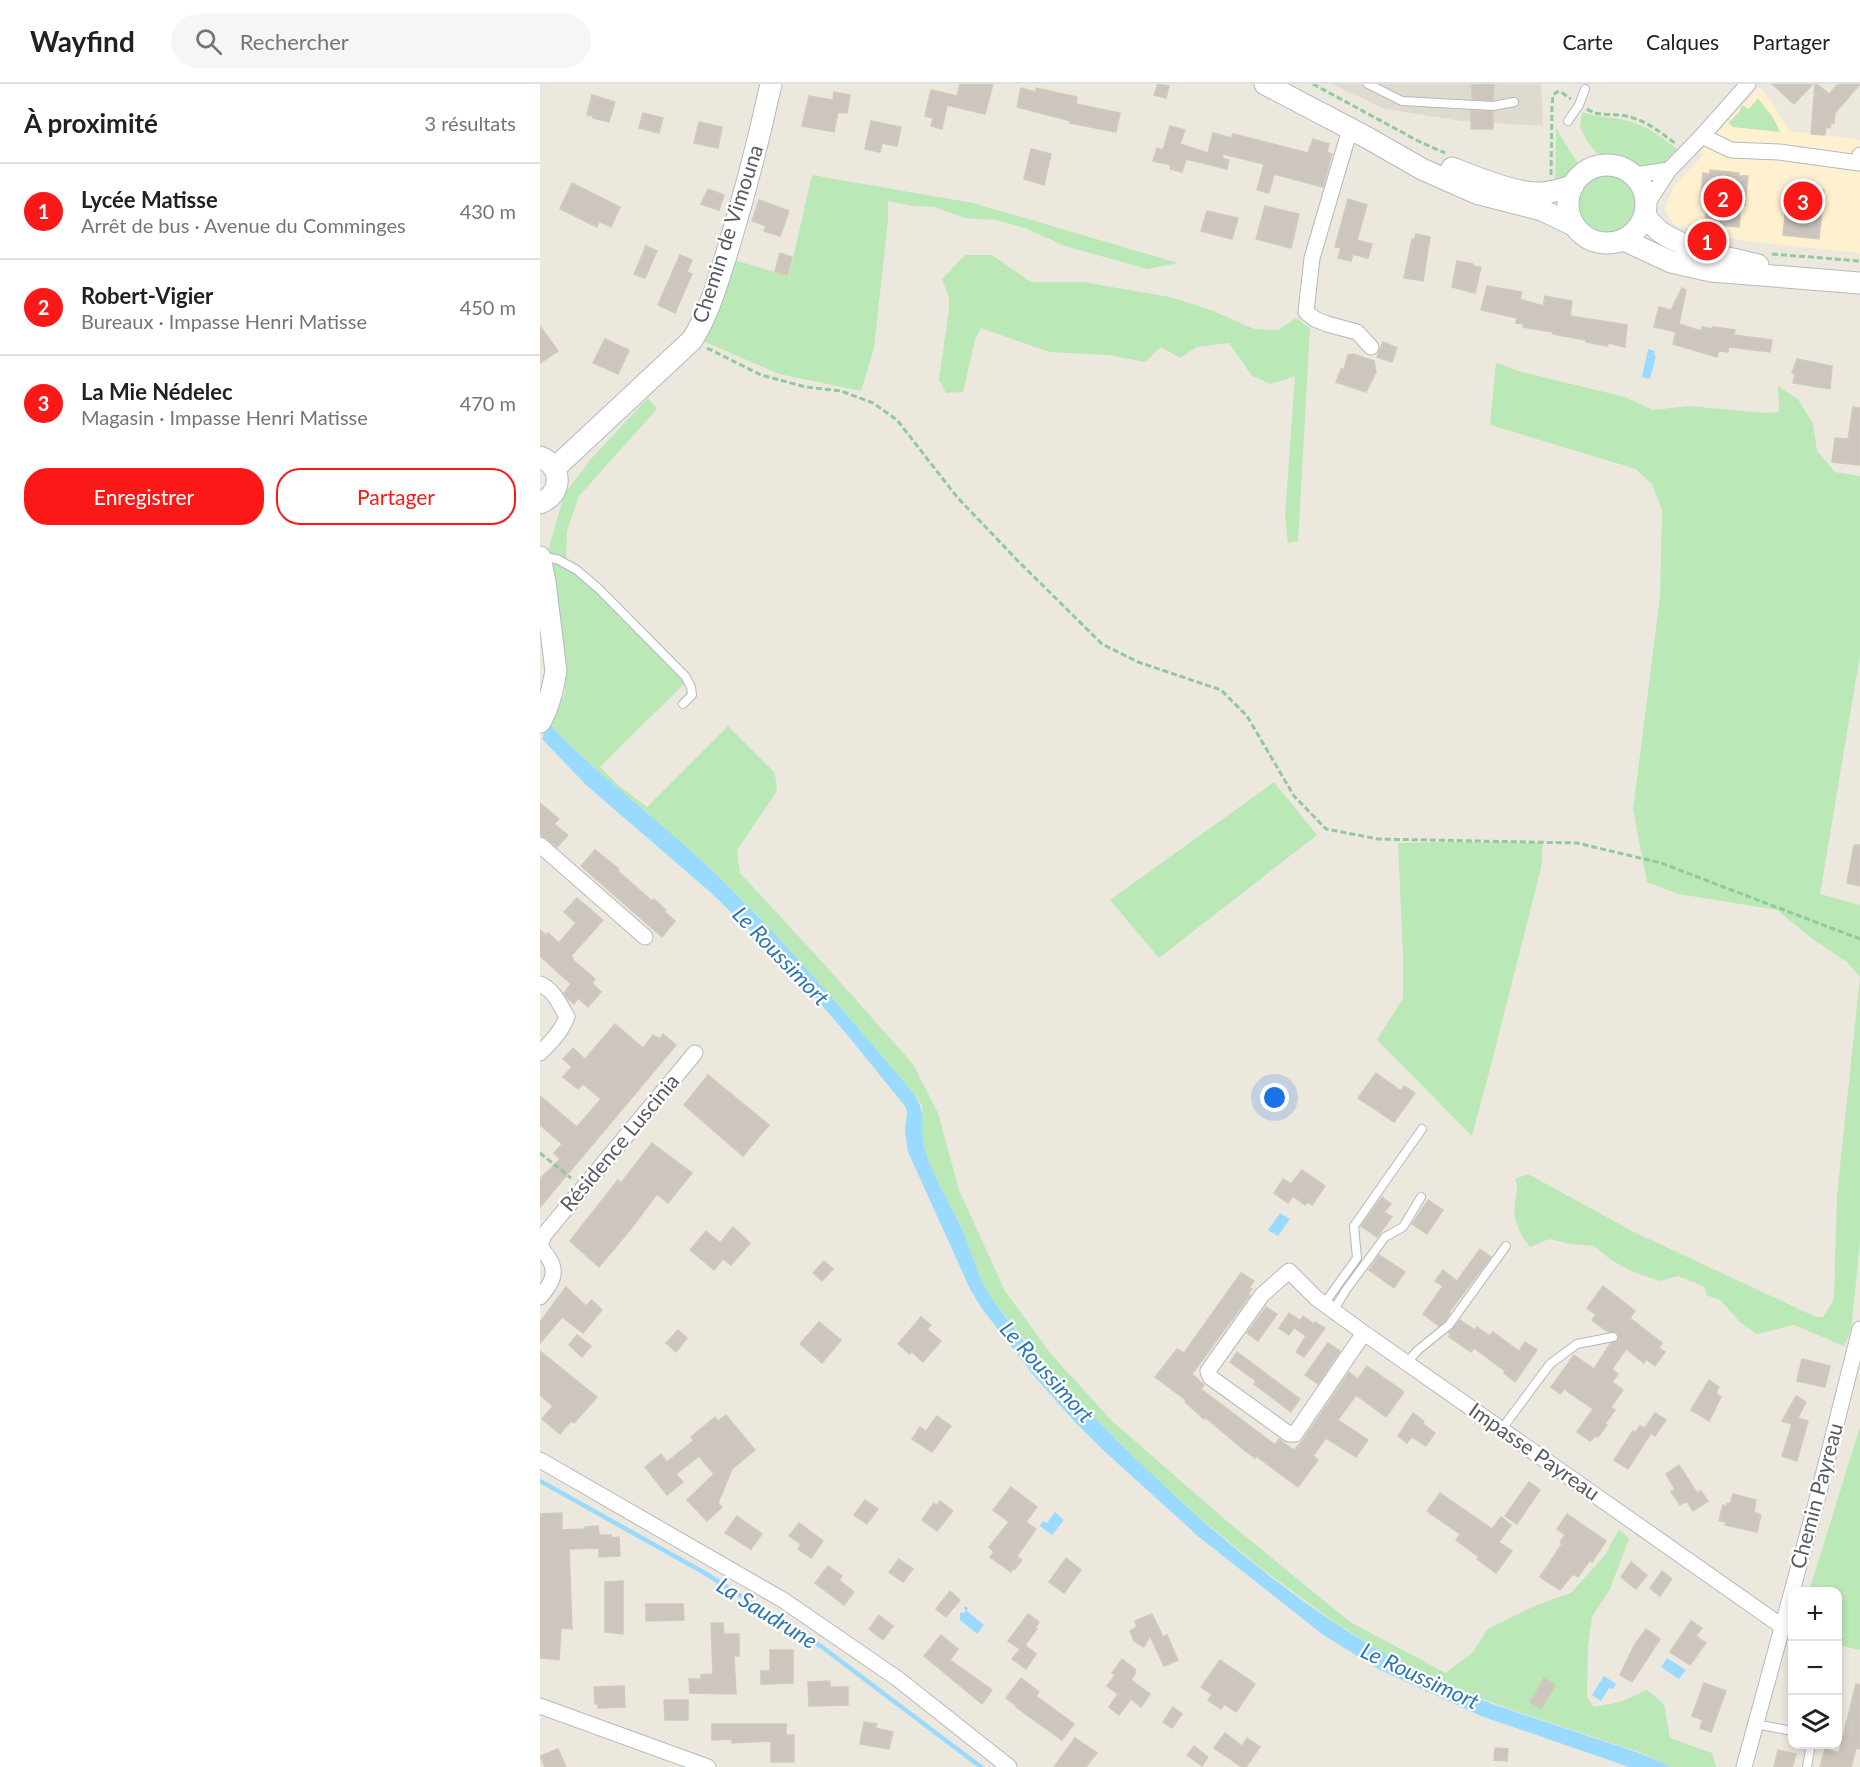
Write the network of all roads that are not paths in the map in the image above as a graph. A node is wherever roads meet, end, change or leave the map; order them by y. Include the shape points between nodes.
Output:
1 (771, 84) edge
2 (1265, 84) edge
3 (1292, 84) edge
4 (1368, 84) edge
5 (1748, 84) edge
6 (1585, 89) dead end
7 (1514, 102) dead end
8 (1568, 121) dead end
9 (1350, 129) junction
10 (1702, 136) junction
11 (1860, 155) edge
12 (1669, 170) junction
13 (1634, 175) junction
14 (1573, 186) junction
15 (1646, 210) junction
16 (1574, 225) junction
17 (1624, 240) junction
18 (1835, 282) junction
19 (1860, 283) edge
20 (1371, 347) dead end
21 (548, 463) edge
22 (540, 502) edge
23 (540, 557) edge
24 (683, 704) dead end
25 (542, 719) edge
26 (540, 845) edge
27 (645, 937) dead end
28 (540, 984) edge
29 (540, 1053) edge
30 (695, 1053) dead end
31 (1422, 1130) dead end
32 (1421, 1197) dead end
33 (1506, 1246) dead end
34 (540, 1297) edge
35 (1329, 1308) junction
36 (1860, 1329) edge
37 (1364, 1333) junction
38 (1613, 1337) dead end
39 (1407, 1362) junction
40 (1503, 1430) junction
41 (540, 1460) edge
42 (1783, 1627) junction
43 (540, 1706) edge
44 (1756, 1724) junction
45 (1788, 1730) edge
46 (1810, 1749) edge
47 (708, 1767) edge
48 (1009, 1767) edge
49 (1744, 1767) edge
50 (1807, 1767) edge

1 - 21 main road, Chemin de Vimouna via 736,225 702,324 692,340
2 - 9 main road
3 - 14 main road via 1471,176 1538,194
4 - 7 lane via 1402,102 1493,106
5 - 10 street
6 - 8 lane
9 - 16 main road via 1422,169 1476,193 1542,210
9 - 20 street via 1312,258 1306,312 1327,324 1357,332
10 - 11 street via 1731,150 1859,163
10 - 12 street
12 - 13 street
12 - 15 street
13 - 14 main road via 1618,166 1601,166 1586,171
13 - 15 main road via 1644,191
14 - 16 main road via 1568,206
15 - 17 main road via 1636,231
15 - 18 main road via 1661,232 1684,245
16 - 17 main road via 1594,241 1609,244
17 - 18 main road via 1671,262 1711,271
18 - 19 main road
21 - 22 main road via 558,480 557,486 551,496
23 - 24 lane via 557,558 577,570 685,676 692,695
23 - 25 main road via 556,671
26 - 27 street
28 - 29 street via 549,988 567,1017 556,1038
30 - 34 street, Résidence Luscinia via 544,1235 542,1250 554,1267 554,1274 552,1284
31 - 35 lane via 1354,1226 1357,1258
32 - 35 lane via 1403,1227 1385,1237
33 - 39 lane via 1449,1325
35 - 37 street, Impasse Payreau
35 - 37 street, Impasse Payreau via 1289,1271 1262,1294 1208,1371 1210,1377 1294,1434
36 - 42 street, Chemin Payreau
37 - 39 street, Impasse Payreau
38 - 40 lane via 1578,1344 1550,1364
39 - 40 street, Impasse Payreau
40 - 42 street, Impasse Payreau
41 - 48 street via 783,1600 898,1679
42 - 44 street, Chemin Payreau
43 - 47 street
44 - 45 lane
44 - 49 street, Chemin Payreau
46 - 50 lane

